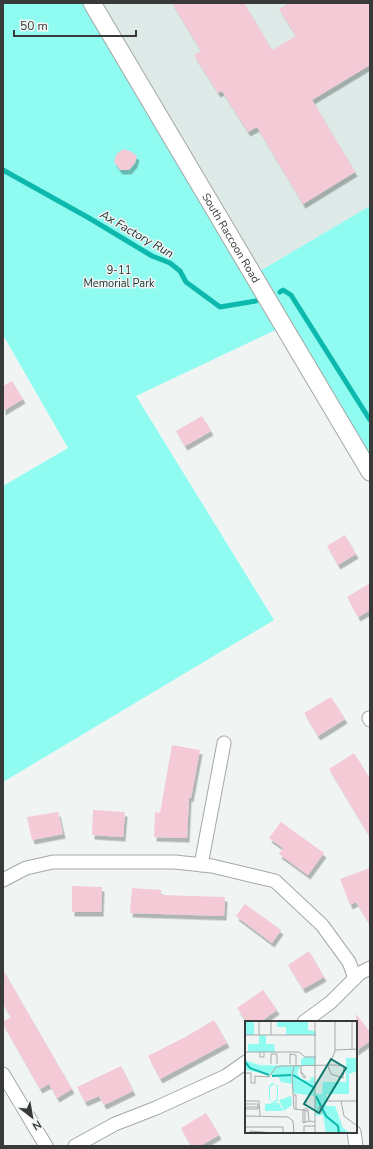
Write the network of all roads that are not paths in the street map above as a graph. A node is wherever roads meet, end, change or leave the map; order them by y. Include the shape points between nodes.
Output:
1 (92, 3) edge
2 (370, 472) edge
3 (224, 743) dead end
4 (201, 865) junction
5 (3, 880) edge
6 (370, 968) edge
7 (355, 978) junction
8 (305, 1021) edge
9 (245, 1063) edge
10 (3, 1074) edge
11 (354, 1133) edge
12 (46, 1146) edge
13 (75, 1146) edge
14 (356, 1146) edge

1 - 2 street, South Raccoon Road
3 - 4 street
4 - 5 street via 175,862 53,862 26,868
4 - 7 street via 275,881 322,925 349,962
6 - 7 street
7 - 8 street via 331,1002
9 - 13 street via 226,1076 115,1124
10 - 12 street
11 - 14 street

